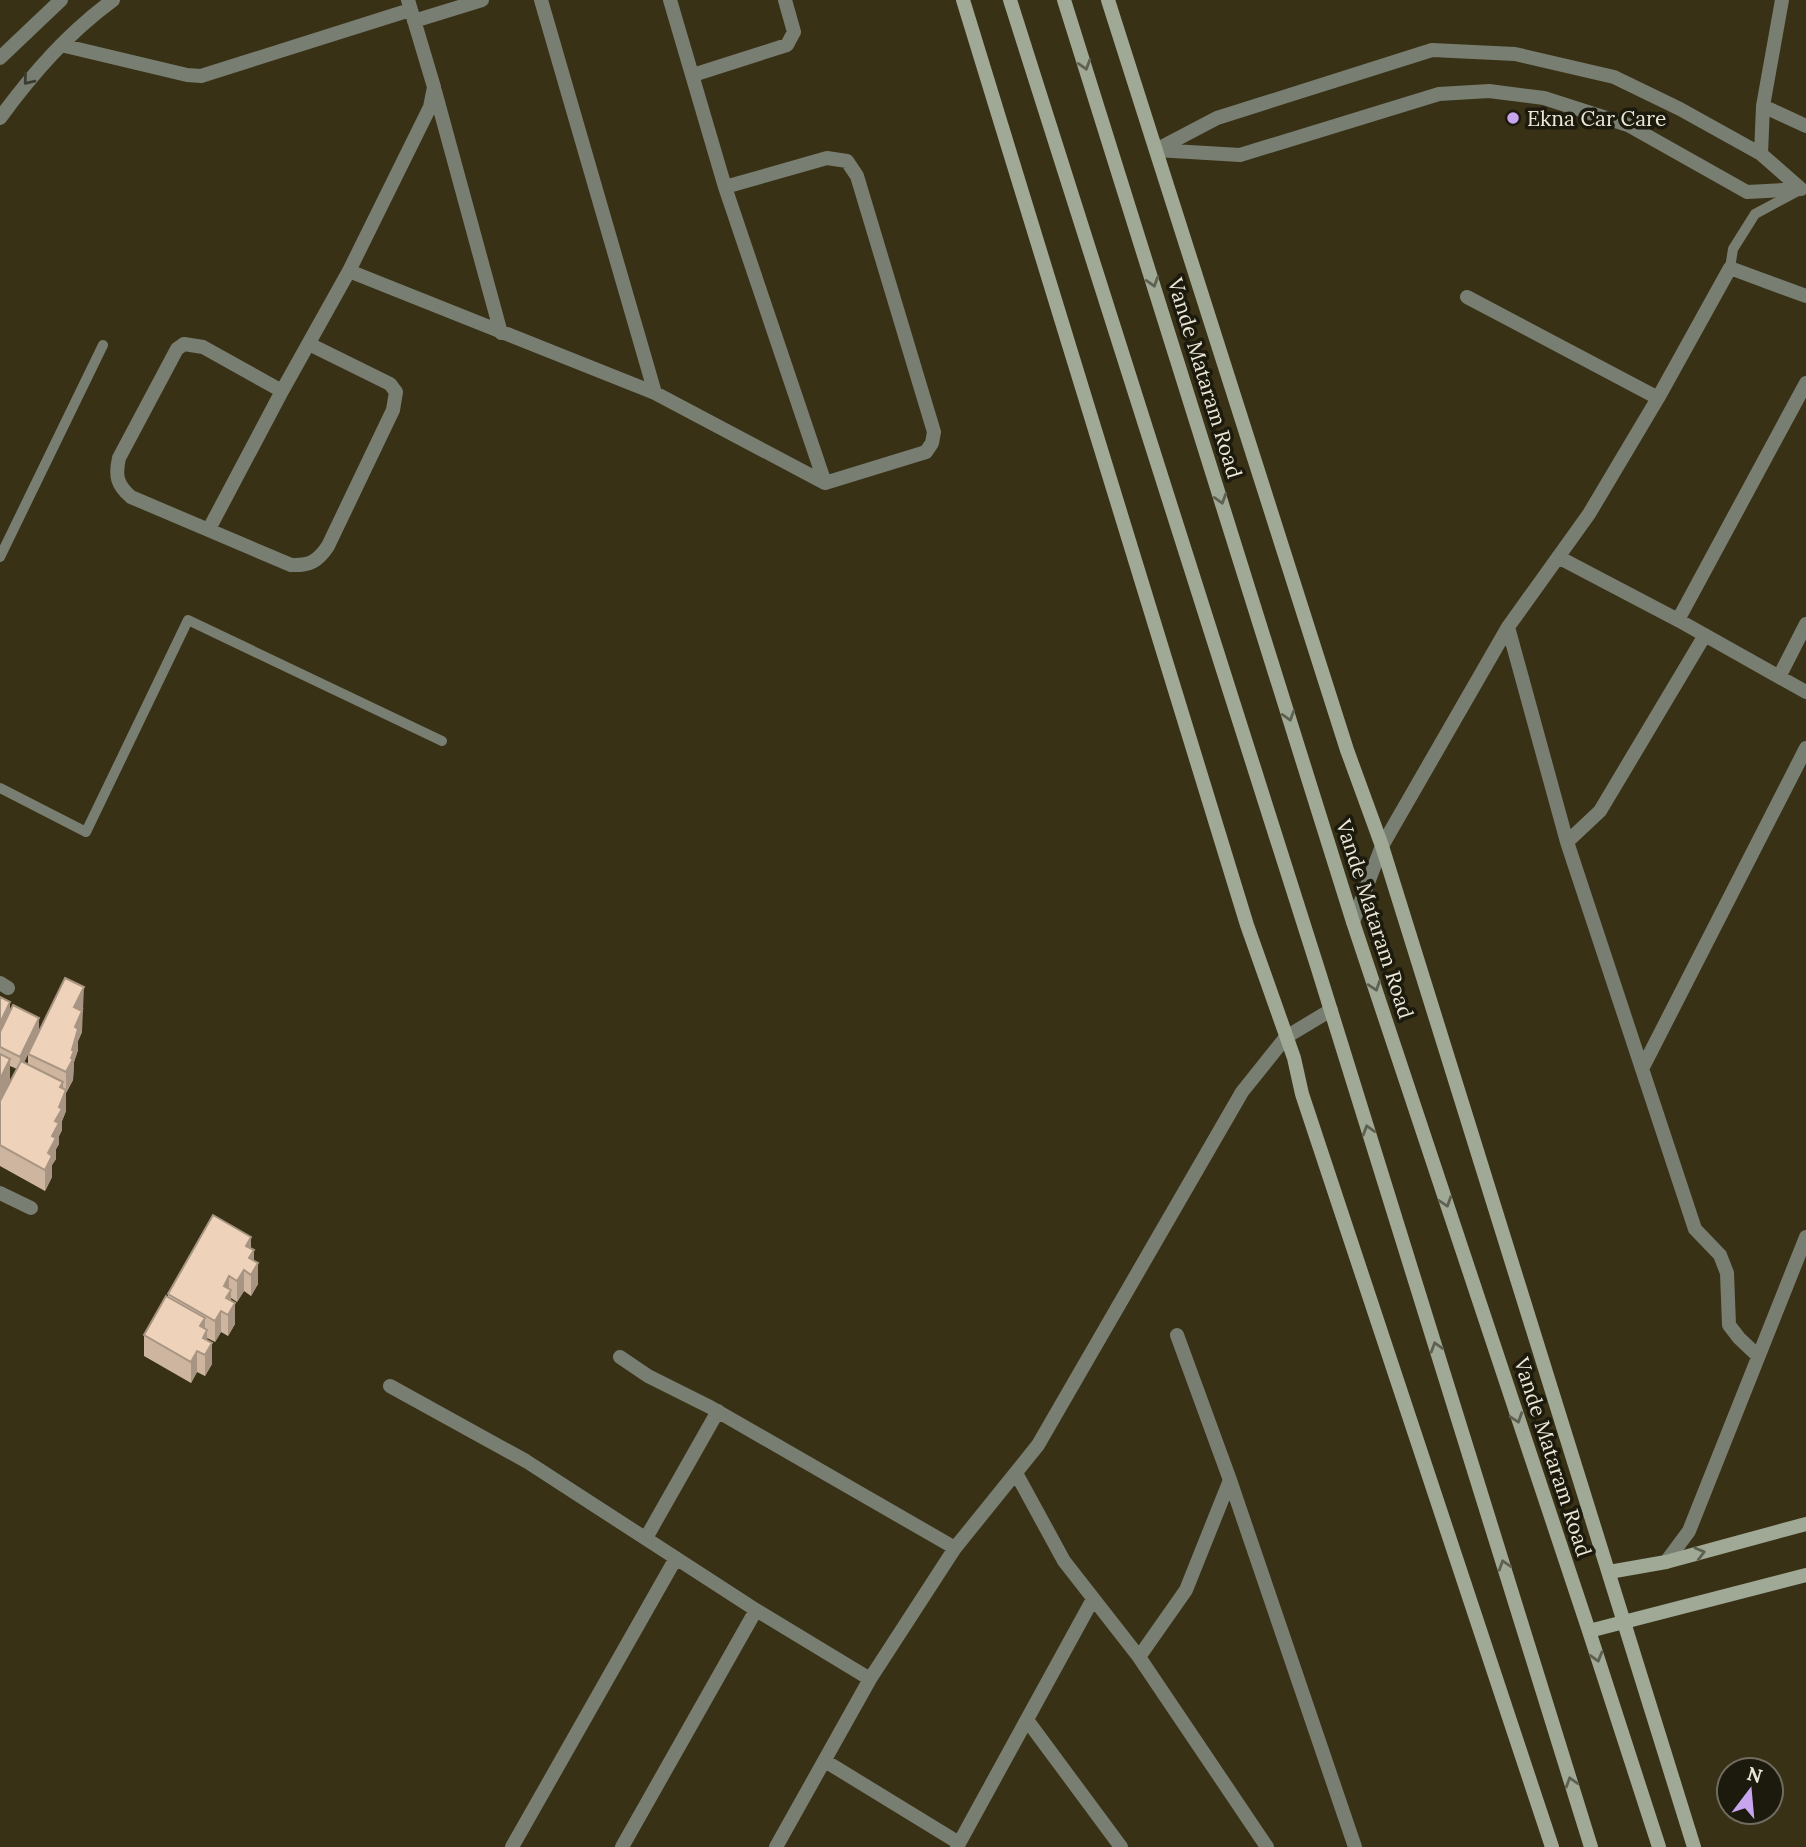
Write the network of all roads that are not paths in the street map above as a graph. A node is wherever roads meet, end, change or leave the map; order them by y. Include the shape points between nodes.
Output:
1 (61, 0) edge
2 (113, 0) edge
3 (482, 0) edge
4 (541, 0) edge
5 (670, 0) edge
6 (785, 0) edge
7 (962, 0) edge
8 (1010, 0) edge
9 (1064, 0) edge
10 (1108, 0) edge
11 (1782, 0) edge
12 (411, 10) edge
13 (61, 45) junction
14 (0, 58) edge
15 (692, 75) junction
16 (433, 87) junction
17 (1763, 106) junction
18 (0, 118) edge
19 (1806, 125) edge
20 (1156, 150) junction
21 (1760, 155) junction
22 (725, 187) junction
23 (1803, 190) edge
24 (1730, 268) junction
25 (349, 271) junction
26 (1806, 296) edge
27 (1467, 297) dead end
28 (501, 333) junction
29 (309, 344) junction
30 (103, 345) dead end
31 (1806, 383) edge
32 (282, 391) junction
33 (655, 393) junction
34 (1658, 398) junction
35 (825, 483) junction
36 (209, 529) junction
37 (0, 557) edge
38 (1558, 557) junction
39 (1678, 620) junction
40 (1806, 624) edge
41 (1508, 627) junction
42 (1705, 635) junction
43 (1779, 677) junction
44 (1806, 692) edge
45 (442, 741) dead end
46 (1806, 748) edge
47 (0, 788) edge
48 (1567, 842) junction
49 (1382, 846) junction
50 (1353, 922) junction
51 (1331, 1010) junction
52 (1286, 1037) junction
53 (1642, 1069) junction
54 (0, 1193) edge
55 (31, 1208) dead end
56 (1806, 1237) edge
57 (1177, 1335) dead end
58 (1758, 1356) junction
59 (620, 1357) dead end
60 (390, 1386) dead end
61 (718, 1411) junction
62 (1016, 1474) junction
63 (1230, 1480) junction
64 (1806, 1524) edge
65 (646, 1538) junction
66 (955, 1548) junction
67 (676, 1558) junction
68 (1666, 1562) junction
69 (1609, 1572) junction
70 (1806, 1575) edge
71 (1093, 1599) junction
72 (756, 1610) junction
73 (1623, 1622) junction
74 (1590, 1631) junction
75 (1139, 1657) junction
76 (870, 1679) junction
77 (1027, 1720) junction
78 (825, 1761) junction
79 (958, 1845) edge
80 (512, 1847) edge
81 (622, 1847) edge
82 (776, 1847) edge
83 (1121, 1847) edge
84 (1267, 1847) edge
85 (1355, 1847) edge
86 (1552, 1847) edge
87 (1591, 1847) edge
88 (1658, 1847) edge
89 (1694, 1847) edge

1 - 14 street
2 - 13 street
3 - 12 street
4 - 33 street
5 - 15 street
6 - 15 street via 794,32 786,45
7 - 52 street via 1247,925
8 - 51 street
9 -> 50 street, Vande Mataram Road
10 - 20 street
11 - 17 street
12 - 13 street via 201,76
12 - 16 street
13 -> 18 street
15 - 22 street
16 - 25 street via 423,125
16 - 28 street
17 - 19 street
17 - 21 street
20 - 21 street via 1217,118 1432,50 1515,54 1614,77
20 - 23 street via 1240,155 1439,94 1489,91 1544,97 1628,125 1747,192
20 - 49 street via 1347,750
21 - 23 street
22 - 35 street
22 - 35 street via 827,158 847,161 857,176 934,432 926,452
23 - 24 lane via 1755,214 1732,249
24 - 26 street
24 - 34 street
25 - 28 street
25 - 29 street
27 - 34 street
28 - 33 street
29 - 32 street
29 - 36 street via 396,391 393,411 328,546 320,559 307,566 291,565
30 - 37 lane
31 - 39 street
32 - 36 street
32 - 36 street via 203,346 184,344 177,349 119,458 115,475 131,497
33 - 35 street
34 - 38 street
38 - 39 street
38 - 41 street
39 - 42 street
40 - 43 street
41 - 48 street
41 - 49 street
42 - 43 street
42 - 48 street via 1600,811
43 - 44 street
45 - 47 lane via 188,620 86,832
46 - 53 street
48 - 53 street
49 - 50 street
49 - 69 street
50 -> 74 street, Vande Mataram Road
51 - 52 street
87 -> 51 street
52 - 62 street via 1242,1092 1038,1445
52 - 86 street via 1301,1094
53 - 58 street via 1695,1229 1720,1255 1727,1273 1729,1325
54 - 55 street
56 - 58 street
57 - 63 street
58 - 68 street via 1689,1531
59 - 61 street
60 - 65 street via 526,1461
61 - 65 street
61 - 66 street
62 - 66 street
62 - 71 street via 1064,1561
63 - 75 street via 1186,1590
63 - 85 street
68 -> 64 street
65 - 67 street
66 - 76 street
67 - 72 street
67 - 80 street
68 - 69 street
69 - 73 street
70 - 73 street
71 - 75 street
71 - 77 street
72 - 76 street
72 - 81 street
73 - 74 street
73 - 89 street
74 -> 88 street, Vande Mataram Road
75 - 84 street
76 - 78 street
77 - 79 street
77 - 83 street
78 - 79 street
78 - 82 street

